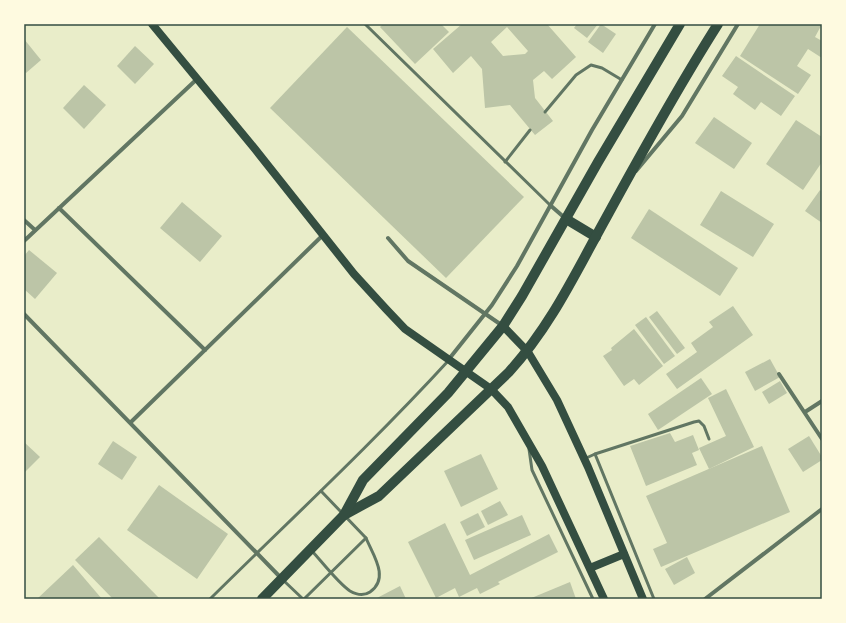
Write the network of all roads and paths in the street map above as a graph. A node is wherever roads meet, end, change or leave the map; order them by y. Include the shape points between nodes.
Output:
1 (152, 24) edge
2 (364, 24) edge
3 (655, 24) edge
4 (680, 24) edge
5 (718, 24) edge
6 (738, 24) edge
7 (198, 79) junction
8 (622, 80) junction
9 (545, 112) dead end
10 (530, 130) dead end
11 (505, 162) junction
12 (622, 189) junction
13 (550, 204) junction
14 (58, 208) junction
15 (566, 219) junction
16 (24, 220) edge
17 (35, 230) junction
18 (323, 235) junction
19 (596, 237) junction
20 (388, 238) dead end
21 (24, 241) edge
22 (486, 313) junction
23 (24, 314) edge
24 (503, 326) junction
25 (205, 350) junction
26 (528, 352) junction
27 (449, 359) junction
28 (467, 371) junction
29 (780, 374) dead end
30 (491, 389) junction
31 (822, 401) edge
32 (805, 412) junction
33 (131, 422) junction
34 (709, 439) dead end
35 (822, 439) edge
36 (528, 443) junction
37 (595, 454) junction
38 (584, 459) junction
39 (321, 491) junction
40 (822, 509) edge
41 (344, 516) junction
42 (625, 526) junction
43 (614, 530) junction
44 (366, 538) junction
45 (634, 549) junction
46 (311, 550) junction
47 (257, 552) junction
48 (624, 554) junction
49 (590, 568) junction
50 (332, 572) junction
51 (581, 572) junction
52 (282, 579) junction
53 (210, 599) edge
54 (262, 599) edge
55 (303, 599) edge
56 (593, 599) edge
57 (604, 599) edge
58 (643, 599) edge
59 (654, 599) edge
60 (706, 599) edge

1 - 7 main road
2 - 11 lane
3 - 8 street
4 - 15 main road
5 - 12 main road via 675,93
6 - 12 street via 682,116
7 - 14 street
7 - 18 main road
8 - 9 lane via 602,68 590,65 576,75
8 - 13 street
10 - 11 lane
11 - 13 lane
12 - 19 main road
13 - 15 street
13 - 22 street via 517,266
14 - 17 street
14 - 25 street
15 - 19 main road
15 - 24 main road
16 - 17 street
17 - 21 street
18 - 25 street
18 - 27 main road via 354,274 406,328
19 - 26 main road via 563,297
20 - 22 street via 408,261
22 - 24 street
22 - 27 street
23 - 33 street
24 - 26 main road
24 - 28 main road
25 - 33 street
26 - 30 main road
26 - 38 main road via 557,400
27 - 28 main road
27 - 39 lane via 418,394
28 - 30 main road
28 - 41 main road via 363,480
29 - 32 street
30 - 36 main road via 508,407
30 - 41 main road via 379,496
31 - 32 street
32 - 35 street
33 - 47 street
34 - 37 lane via 704,426 694,422
36 - 49 main road via 542,466
36 - 51 lane via 532,470
37 - 38 lane
37 - 42 lane
38 - 43 main road
39 - 41 lane
39 - 47 lane
40 - 60 street
41 - 44 lane
41 - 46 main road
42 - 43 lane
42 - 45 lane
43 - 48 main road
44 - 50 lane
44 - 50 lane via 381,575 380,582 375,588 368,594 358,595 349,590
45 - 48 lane
45 - 59 lane
46 - 50 lane
46 - 52 main road
47 - 52 street
47 - 53 lane
48 - 49 main road
48 - 58 main road
49 - 51 lane
49 - 57 main road
50 - 55 lane
51 - 56 lane
52 - 54 main road
52 - 55 lane

